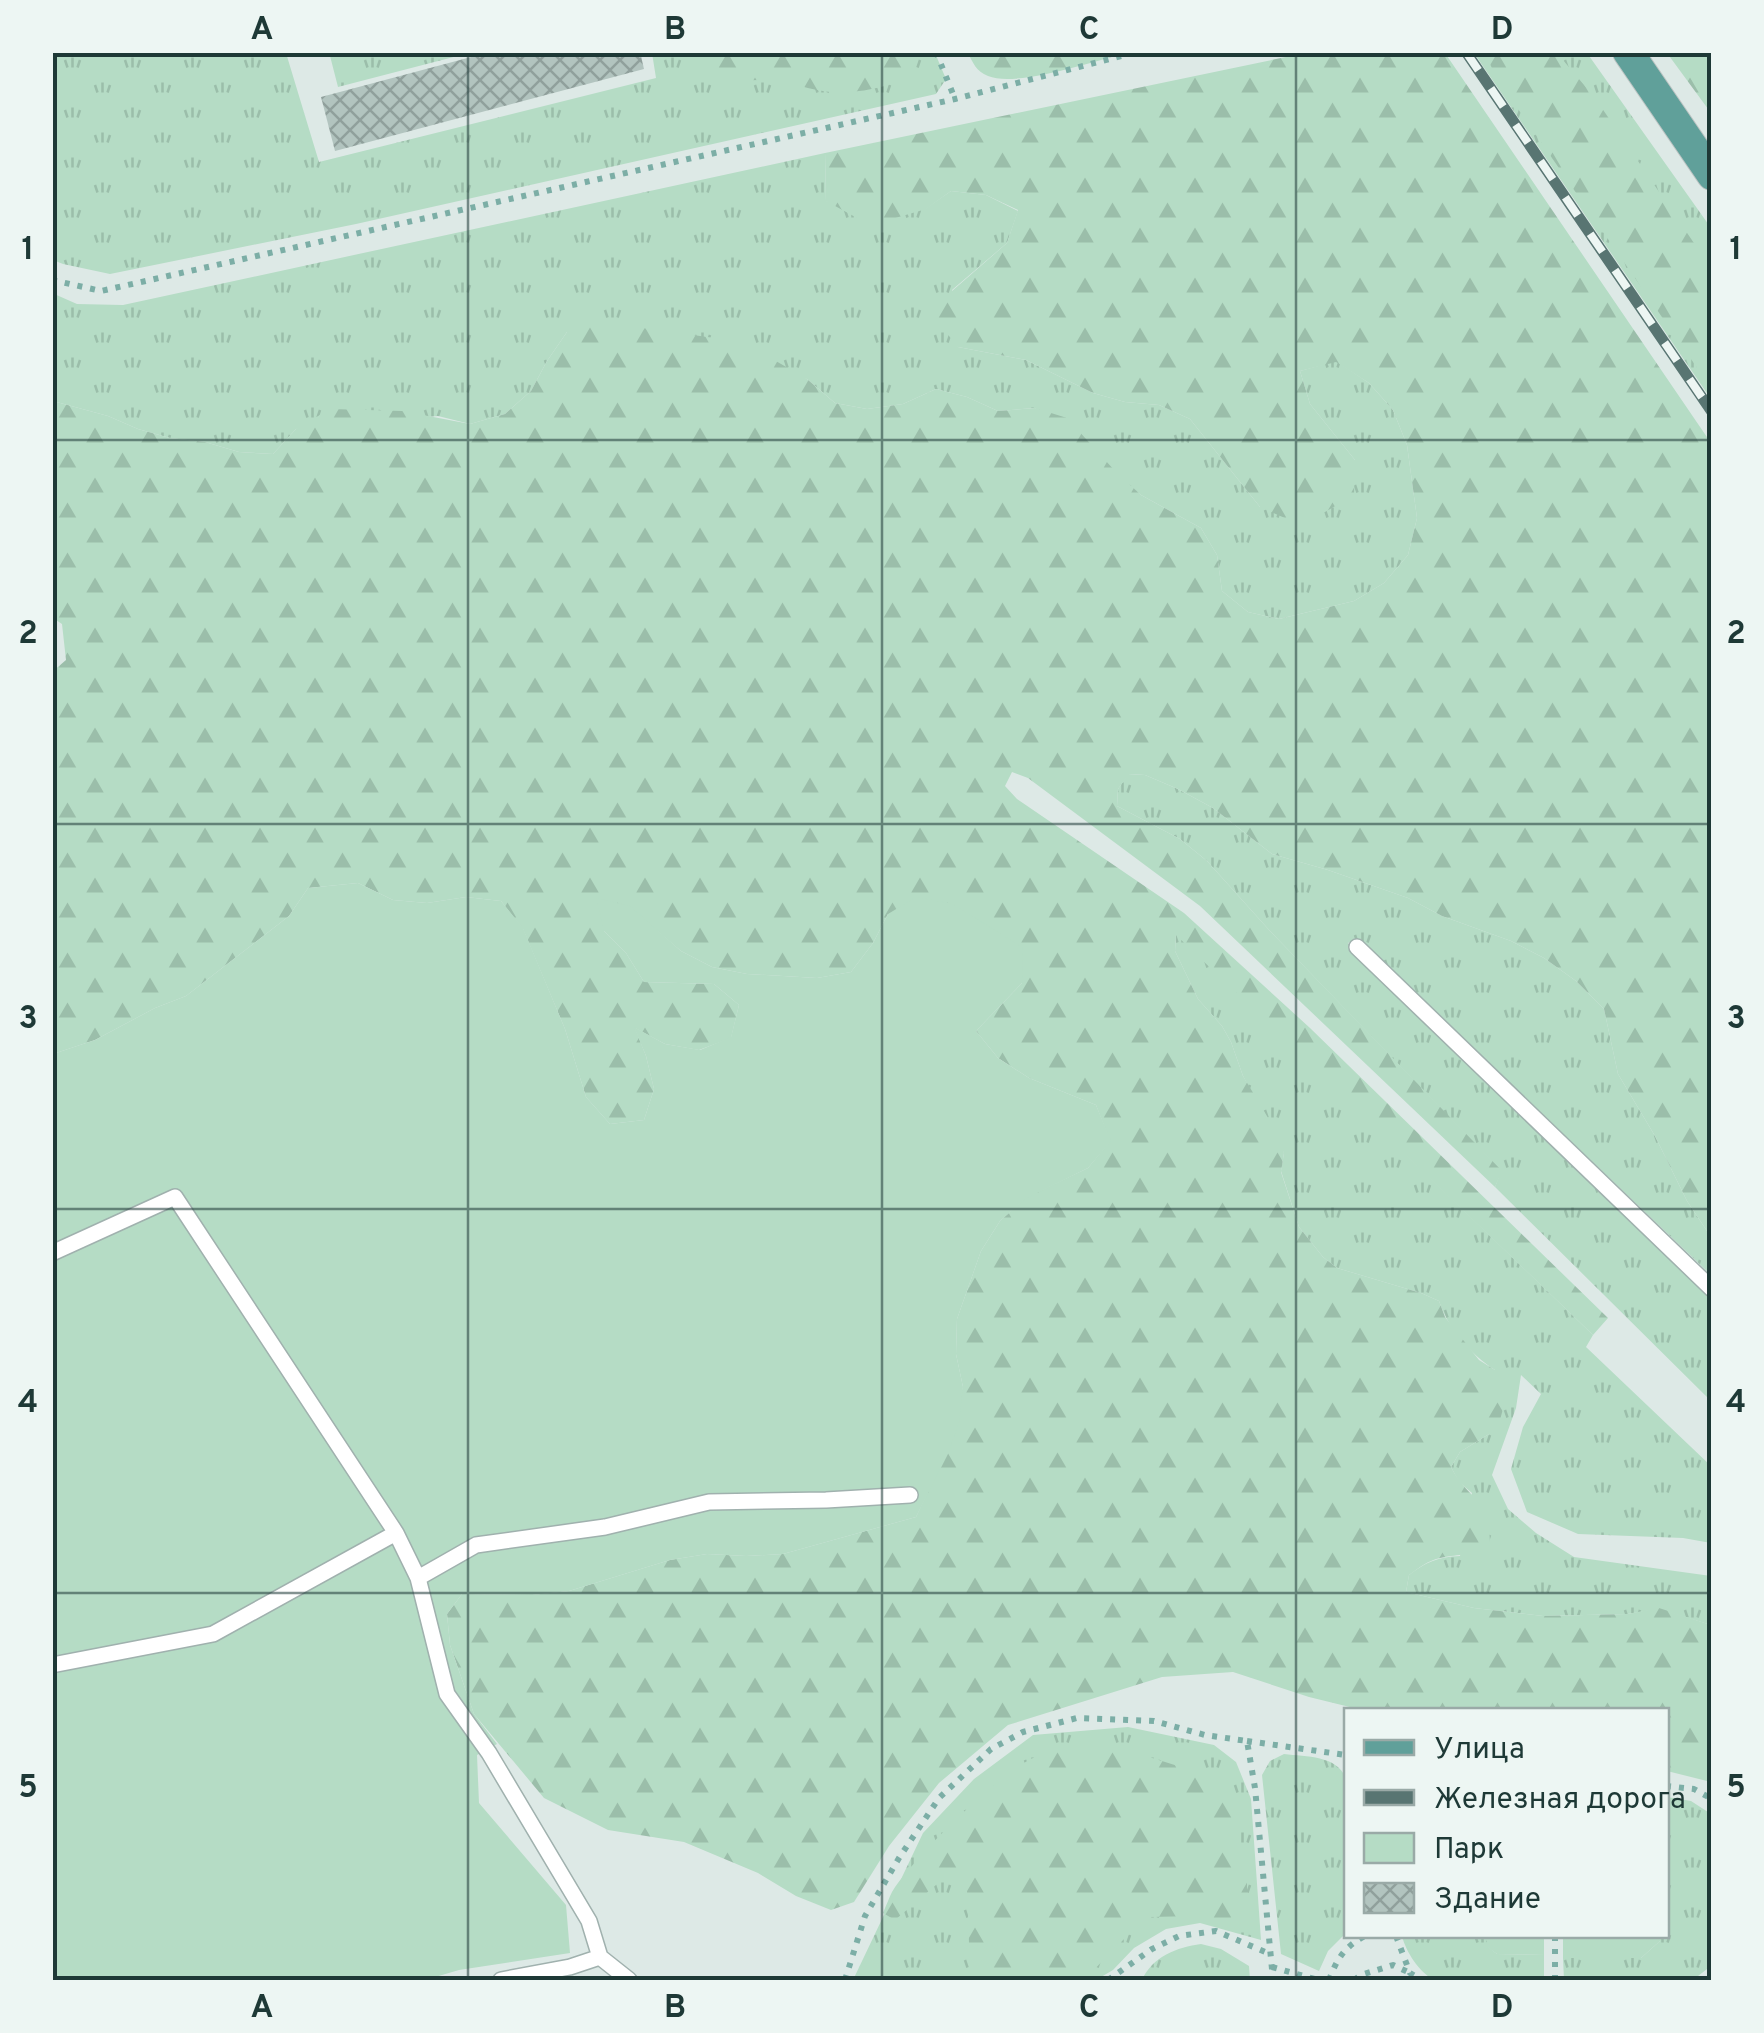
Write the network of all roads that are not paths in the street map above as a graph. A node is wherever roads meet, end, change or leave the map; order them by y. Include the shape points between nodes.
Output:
1 (1628, 52) edge
2 (1712, 175) edge
3 (1357, 947) dead end
4 (52, 1253) edge
5 (1712, 1289) edge
6 (910, 1495) dead end
7 (396, 1534) junction
8 (418, 1578) junction
9 (52, 1665) edge
10 (600, 1957) junction
11 (501, 1980) edge
12 (629, 1980) edge

1 - 2 main road
3 - 5 lane
4 - 7 lane via 175,1197
6 - 8 lane via 709,1502 605,1527 476,1545
7 - 8 lane
7 - 9 lane via 213,1634
8 - 10 lane via 447,1694 490,1753 588,1921
10 - 11 lane
10 - 12 lane

